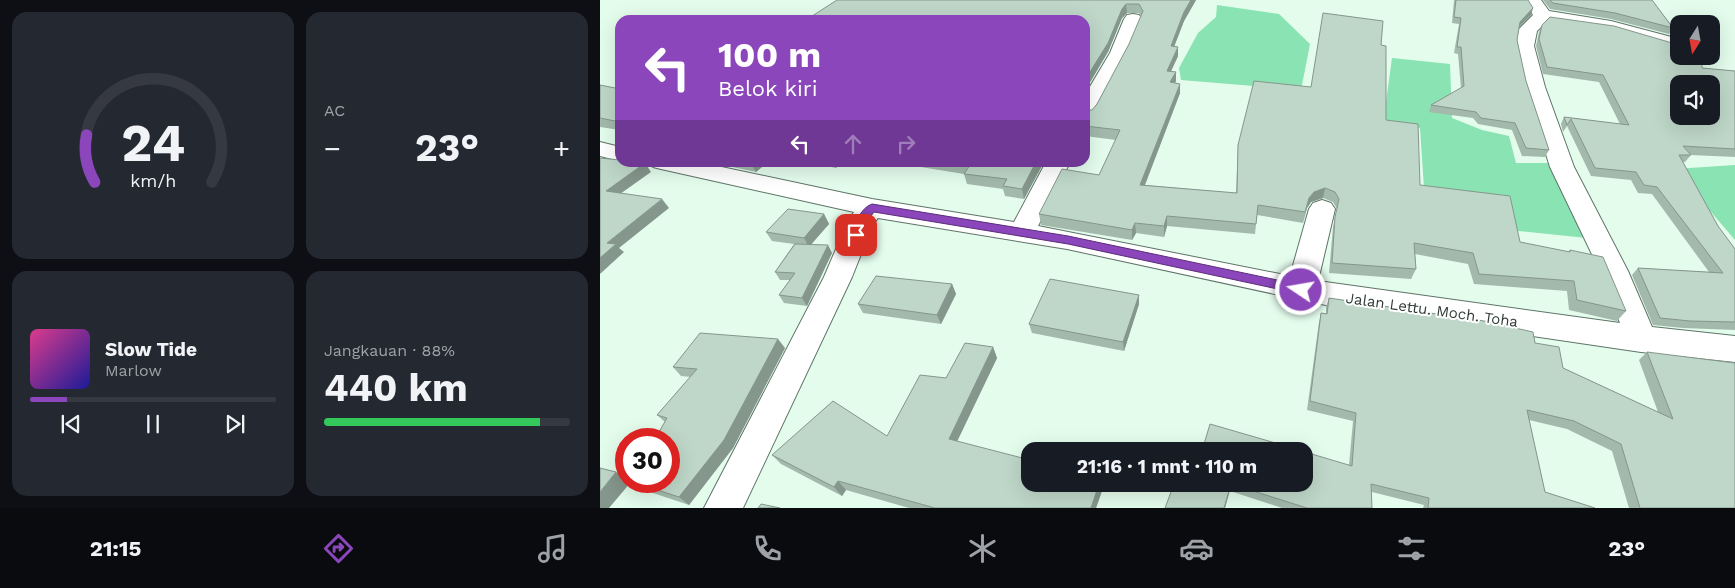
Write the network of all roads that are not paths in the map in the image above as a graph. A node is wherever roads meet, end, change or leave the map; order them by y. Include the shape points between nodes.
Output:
1 (1537, 8) edge
2 (1133, 19) edge
3 (1670, 42) edge
4 (1090, 104) edge
5 (600, 149) edge
6 (615, 153) edge
7 (683, 167) edge
8 (1055, 167) edge
9 (872, 208) junction
10 (1322, 209) dead end
11 (1021, 232) junction
12 (1301, 290) junction
13 (1641, 339) junction
14 (1735, 349) edge
15 (722, 508) edge

1 - 3 street via 1638,31
1 - 13 street via 1525,46 1535,87 1562,167 1614,271
2 - 4 street via 1119,53
5 - 6 street
7 - 9 street, Jalan Lettu. Moch. Toha
8 - 11 street
9 - 11 street, Jalan Lettu. Moch. Toha
9 - 15 street via 861,221 838,277
10 - 12 street
11 - 12 street, Jalan Lettu. Moch. Toha
12 - 13 street, Jalan Lettu. Moch. Toha
13 - 14 street, Jalan Lettu. Moch. Toha

